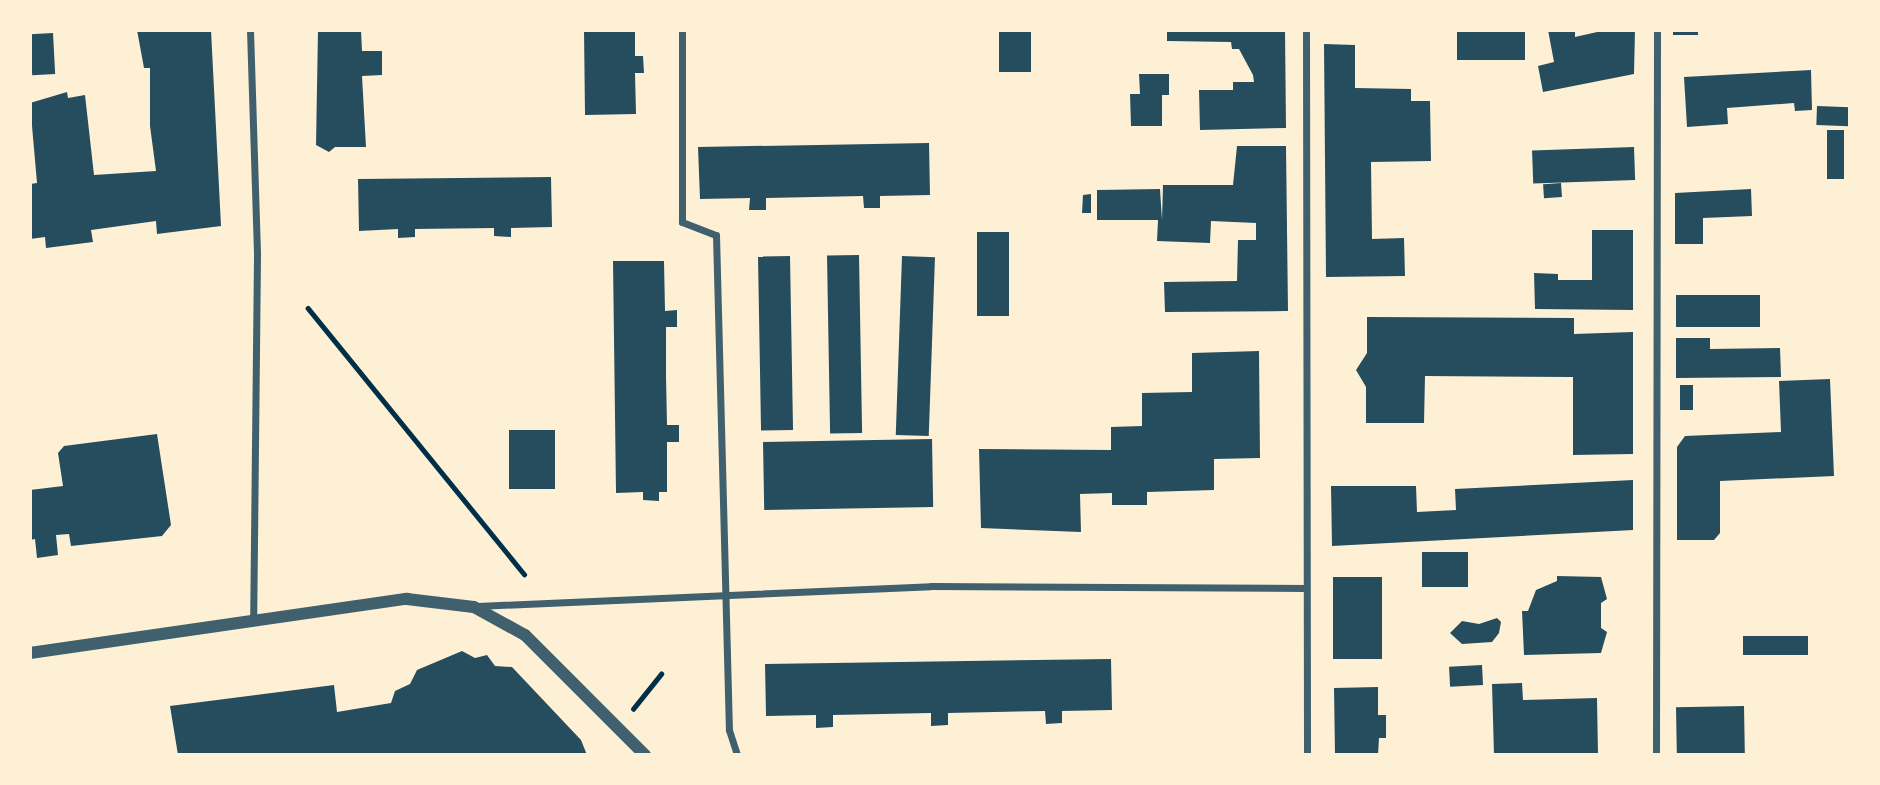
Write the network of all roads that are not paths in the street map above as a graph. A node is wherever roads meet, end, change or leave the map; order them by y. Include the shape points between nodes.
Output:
1 (250, 30) edge
2 (682, 30) edge
3 (1306, 30) edge
4 (1657, 30) edge
5 (1305, 588) junction
6 (724, 597) junction
7 (474, 607) junction
8 (253, 618) junction
9 (30, 653) edge
10 (645, 755) edge
11 (737, 755) edge
12 (1307, 755) edge
13 (1656, 755) edge

1 - 8 street via 257,255
2 - 6 street via 682,222 716,234
3 - 5 street
4 - 13 street
5 - 6 street via 931,586
5 - 12 street
6 - 7 street via 544,600
6 - 11 street via 729,730
7 - 8 street via 407,599
7 - 10 street via 525,635
8 - 9 street

